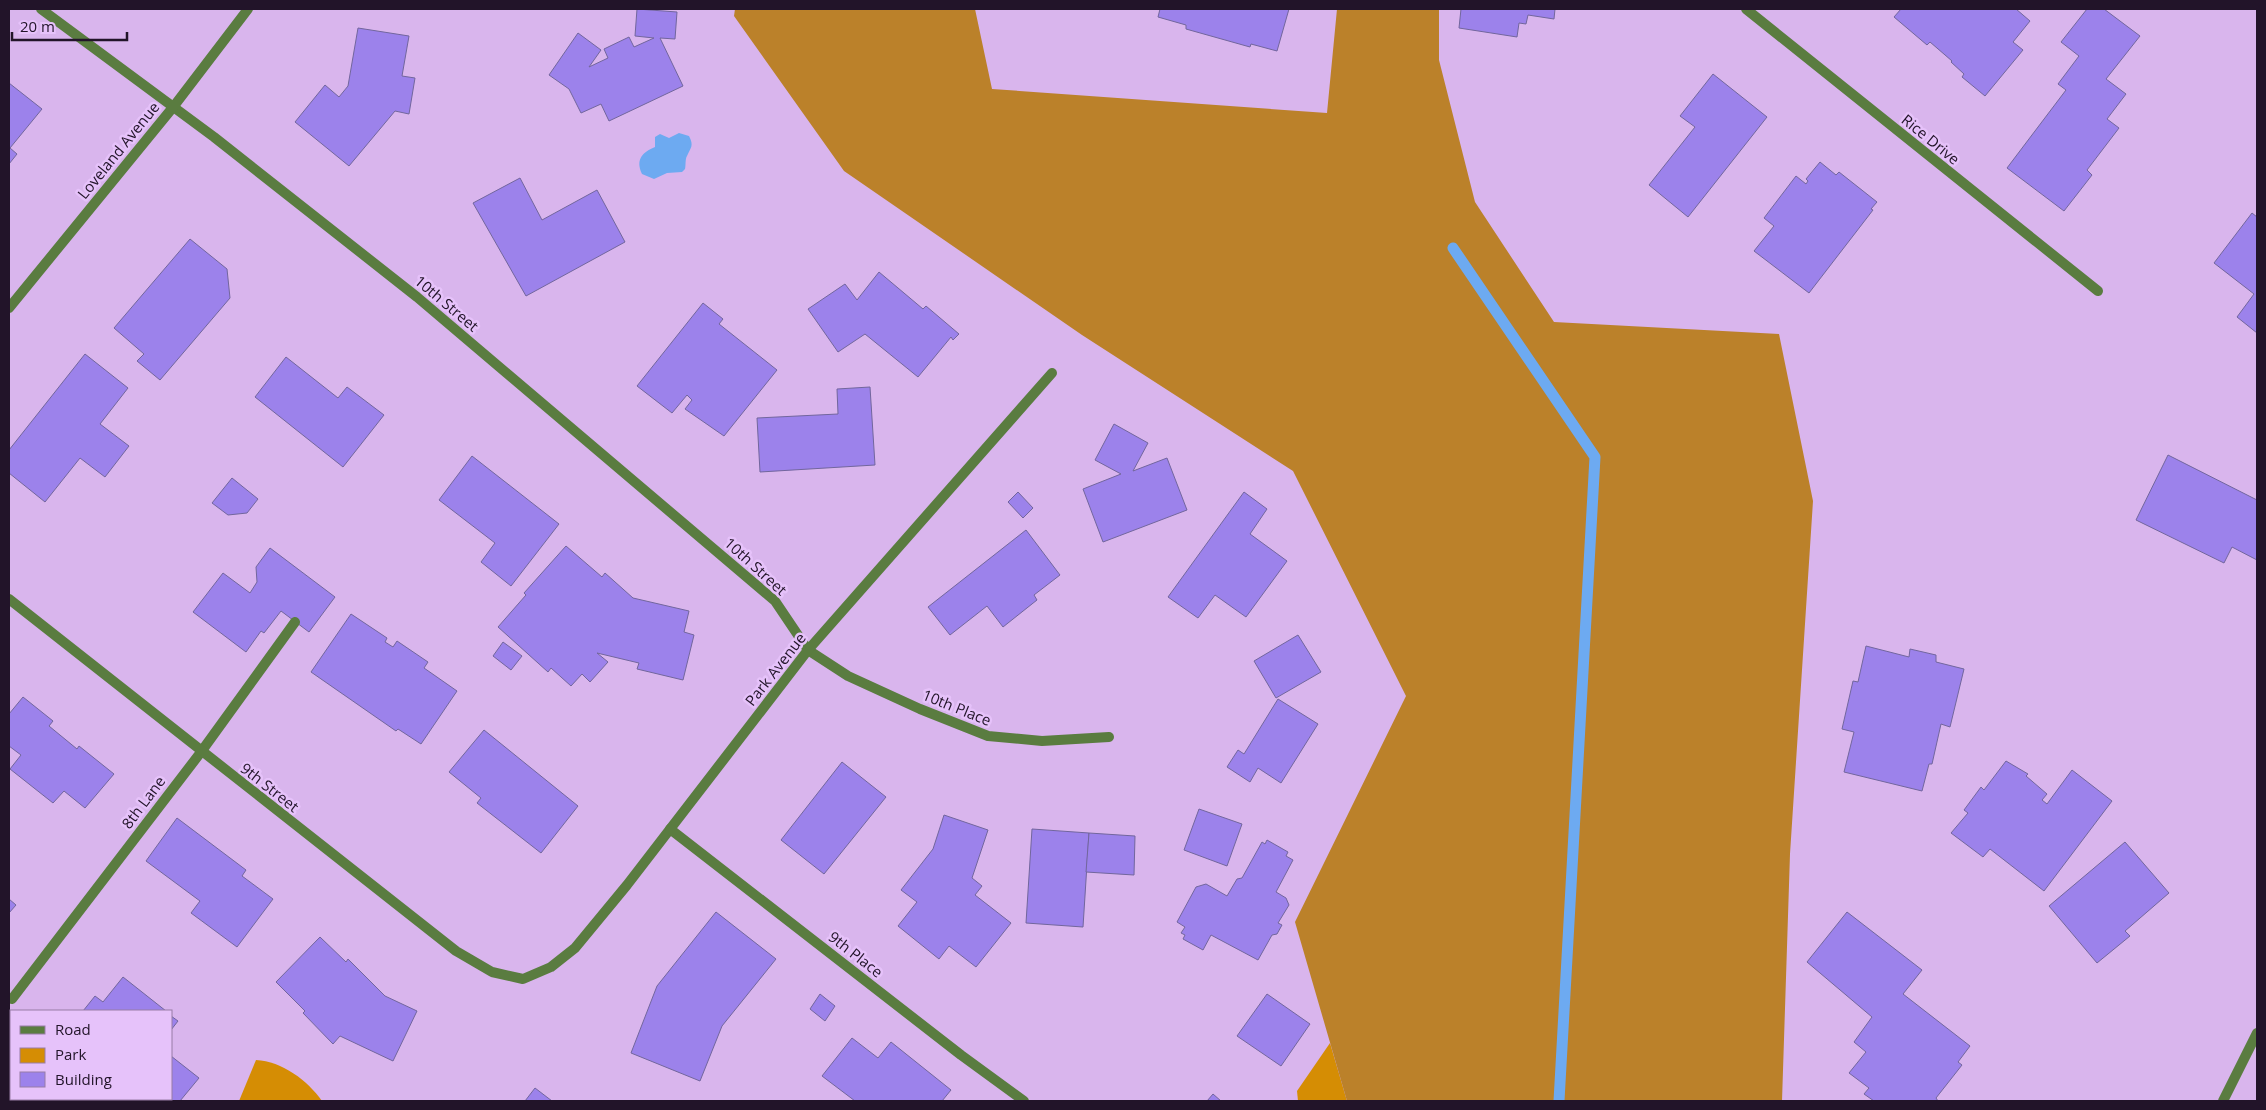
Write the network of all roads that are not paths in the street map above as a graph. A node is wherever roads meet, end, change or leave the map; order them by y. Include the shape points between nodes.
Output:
1 (40, 9) edge
2 (248, 9) edge
3 (1746, 9) edge
4 (174, 106) junction
5 (2098, 291) dead end
6 (9, 308) edge
7 (1052, 373) dead end
8 (9, 600) edge
9 (295, 622) dead end
10 (808, 650) junction
11 (1109, 737) dead end
12 (201, 752) junction
13 (670, 829) junction
14 (522, 980) joint
15 (12, 998) dead end
16 (2257, 1033) edge
17 (1024, 1101) edge
18 (2223, 1101) edge

1 - 4 street, 10th Street
2 - 4 street, Loveland Avenue
3 - 5 street, Rice Drive
4 - 6 street, Loveland Avenue
4 - 10 street, 10th Street via 417,296 775,601
7 - 10 street, Park Avenue
8 - 12 street, 9th Street
9 - 12 street, 8th Lane
10 - 11 street, 10th Place via 864,683 988,736 1042,741
10 - 13 street, Park Avenue
12 - 14 street, 9th Street via 456,951 492,972
12 - 15 street, 8th Lane
13 - 14 street, Park Avenue via 575,948 551,966
13 - 17 street, 9th Place
16 - 18 street

